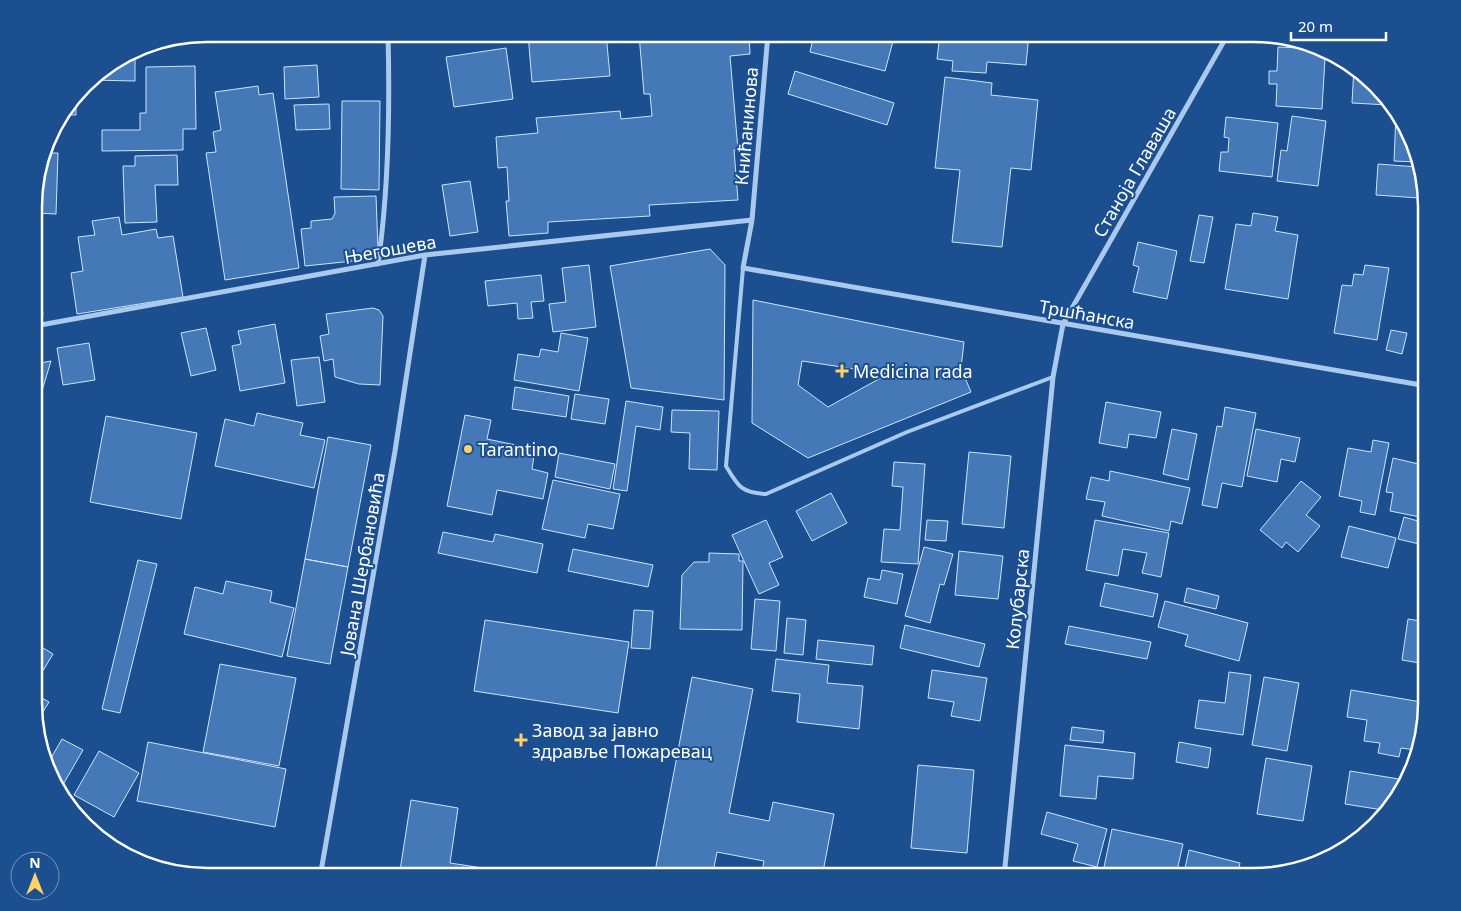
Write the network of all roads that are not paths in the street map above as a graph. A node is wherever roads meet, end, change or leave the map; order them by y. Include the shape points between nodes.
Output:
1 (388, 42) edge
2 (767, 42) edge
3 (1223, 42) edge
4 (752, 220) junction
5 (425, 255) junction
6 (378, 264) junction
7 (743, 268) junction
8 (1063, 324) junction
9 (42, 325) edge
10 (1053, 377) junction
11 (1418, 384) edge
12 (322, 868) edge
13 (1005, 868) edge

1 - 6 street via 388,172
2 - 4 street, Книћанинова
3 - 8 street, Станоја Главаша
4 - 5 street, Његошева
4 - 7 street, Книћанинова
5 - 6 street, Његошева
5 - 12 street, Јована Шербановића via 396,451
6 - 9 street, Његошева
7 - 8 street, Тршћанска
7 - 10 lane via 726,466 738,486 750,493 766,494 907,432
8 - 10 street, Колубарска
8 - 11 street, Тршћанска
10 - 13 street, Колубарска

